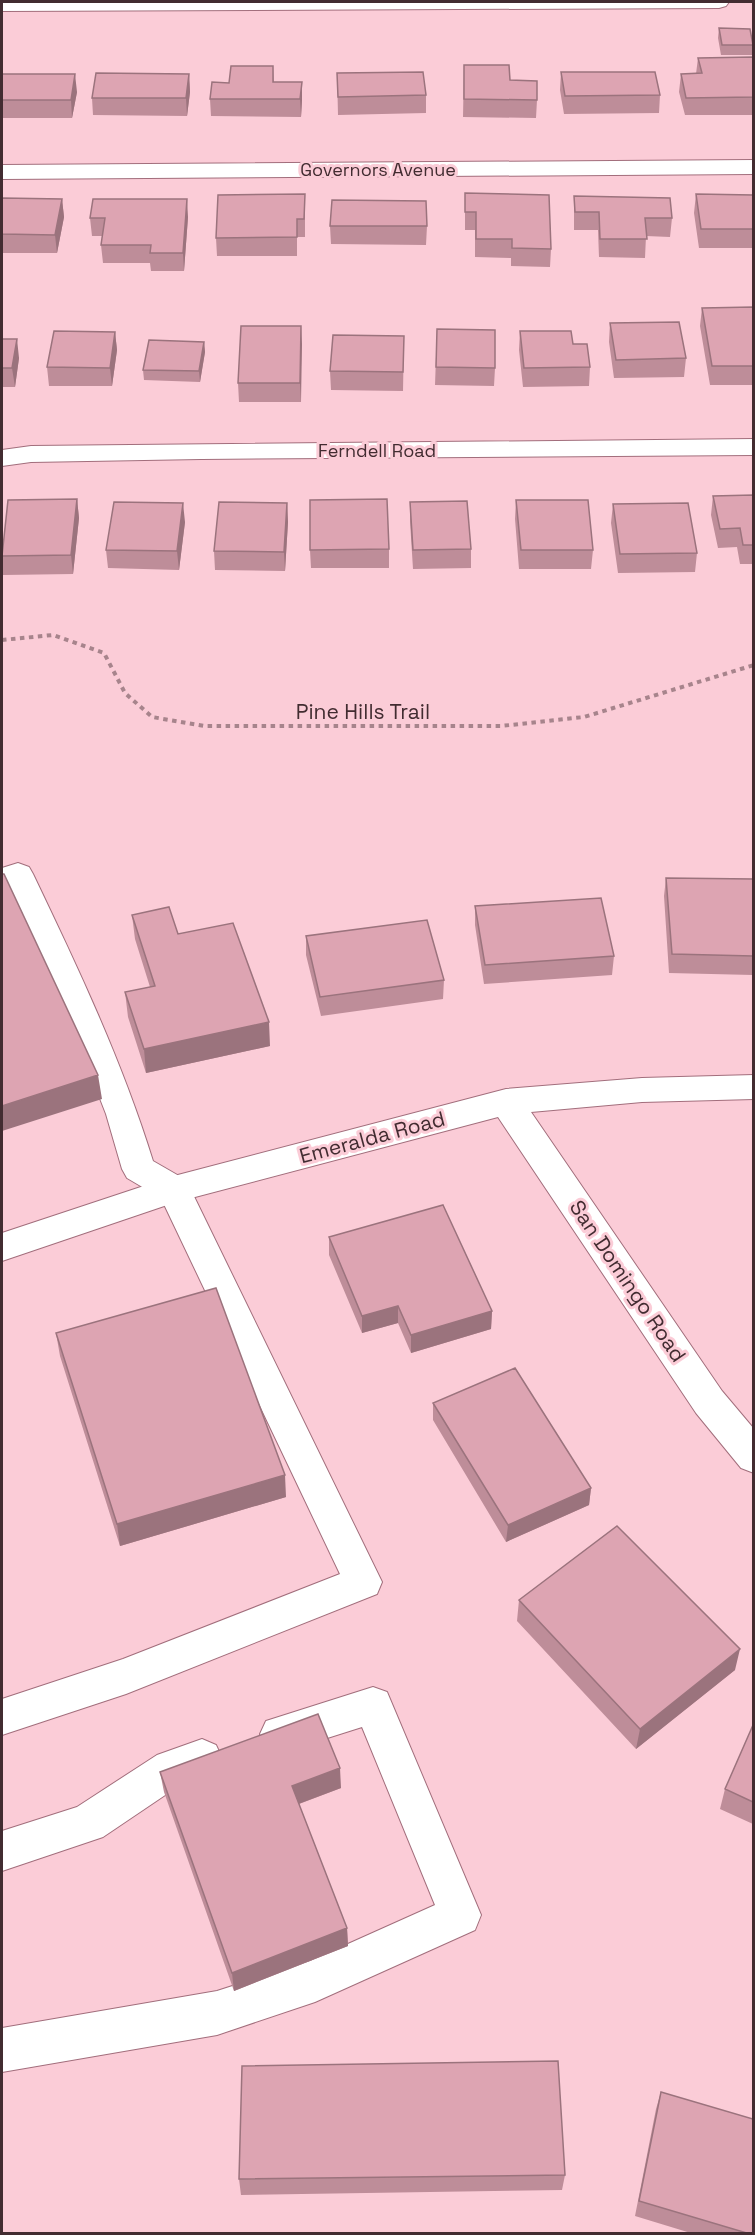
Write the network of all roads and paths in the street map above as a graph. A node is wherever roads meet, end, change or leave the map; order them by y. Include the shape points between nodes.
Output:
1 (719, 2) edge
2 (9, 4) edge
3 (753, 166) edge
4 (2, 172) edge
5 (753, 447) edge
6 (2, 458) edge
7 (2, 640) edge
8 (753, 665) edge
9 (2, 879) edge
10 (753, 1087) edge
11 (506, 1102) junction
12 (174, 1189) junction
13 (2, 1247) edge
14 (753, 1457) edge
15 (2, 1717) edge
16 (2, 1851) edge
17 (2, 2049) edge

1 - 2 street
3 - 4 street, Governors Avenue
5 - 6 street, Ferndell Road via 189,451
7 - 8 path, Pine Hills Trail via 53,635 104,653 125,693 152,717 205,726 501,726 584,717
9 - 12 street via 18,874 76,996 139,1169
10 - 11 street, Emeralda Road via 642,1090
11 - 12 street, Emeralda Road
11 - 14 street, San Domingo Road via 709,1402
12 - 13 street, Emeralda Road
12 - 15 street via 363,1582 126,1676
16 - 17 street via 88,1823 171,1768 373,1705 460,1915 315,1981 217,2013

